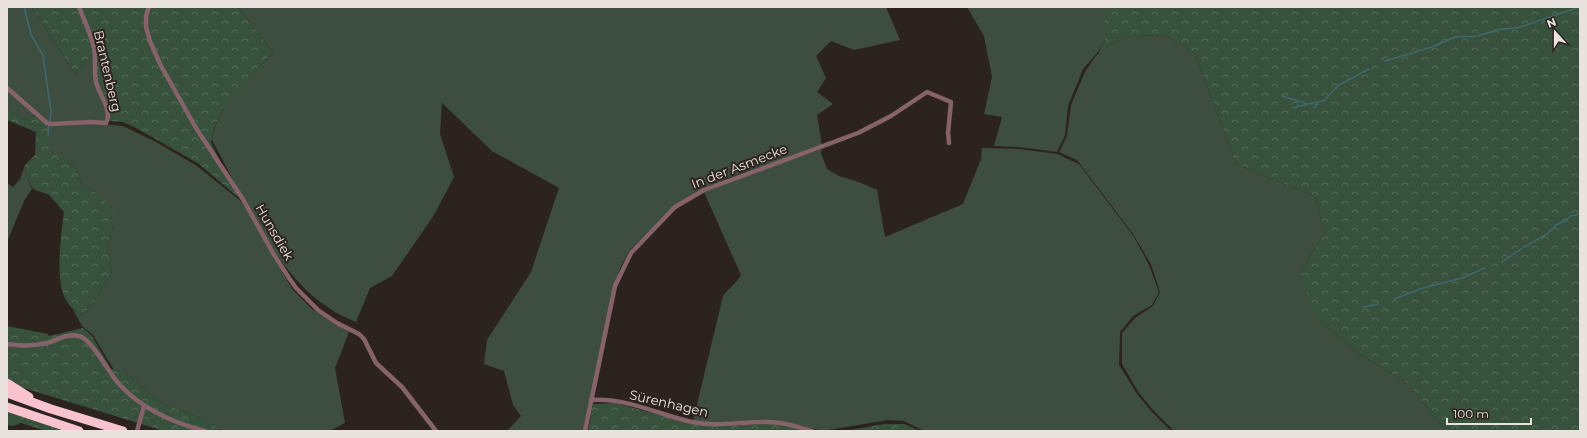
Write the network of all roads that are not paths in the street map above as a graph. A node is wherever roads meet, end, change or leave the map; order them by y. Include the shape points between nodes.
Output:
1 (79, 7) edge
2 (148, 7) edge
3 (7, 88) edge
4 (949, 143) dead end
5 (7, 344) edge
6 (7, 383) edge
7 (7, 393) edge
8 (592, 400) junction
9 (144, 406) junction
10 (7, 407) edge
11 (51, 409) junction
12 (79, 431) edge
13 (123, 431) edge
14 (136, 431) edge
15 (205, 431) edge
16 (436, 431) edge
17 (585, 431) edge
18 (812, 431) edge

1 - 3 street, Brantenberg via 94,46 96,81 108,110 106,123 47,123
2 - 16 street, Hunsdiek via 146,27 160,64 196,128 244,201 289,278 318,310 364,339 376,363 402,386
4 - 8 street, In der Asmecke via 951,102 927,92 891,116 858,133 704,190 675,207 631,253 615,286
5 - 9 street via 33,345 74,335 84,338 120,385
6 - 11 highway
7 - 11 highway
8 - 17 street, In der Asmecke
8 - 18 street, Sürenhagen via 616,401 699,423 718,425 779,422
9 - 14 street
9 - 15 street via 168,418
10 - 12 highway
11 - 13 highway

